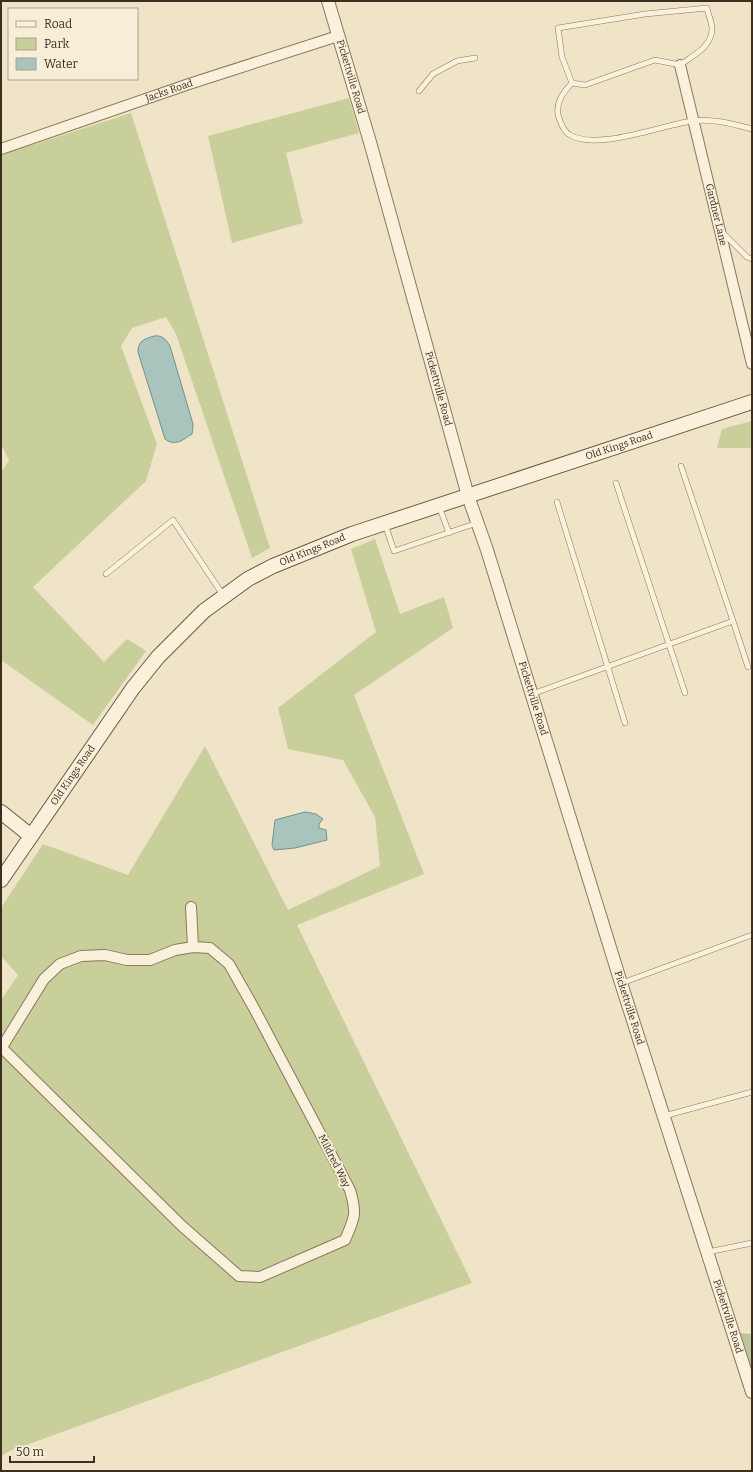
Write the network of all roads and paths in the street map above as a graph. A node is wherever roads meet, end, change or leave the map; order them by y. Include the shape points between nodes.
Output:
1 (328, 1) edge
2 (338, 36) junction
3 (475, 58) dead end
4 (680, 65) junction
5 (572, 83) junction
6 (419, 91) dead end
7 (693, 120) junction
8 (752, 128) edge
9 (1, 149) edge
10 (719, 228) junction
11 (752, 259) edge
12 (752, 364) edge
13 (752, 402) edge
14 (682, 466) dead end
15 (616, 483) dead end
16 (468, 496) junction
17 (557, 502) dead end
18 (439, 505) junction
19 (385, 523) junction
20 (478, 523) junction
21 (449, 533) junction
22 (106, 574) dead end
23 (224, 596) junction
24 (733, 621) junction
25 (669, 644) junction
26 (608, 666) junction
27 (748, 668) dead end
28 (685, 693) dead end
29 (531, 694) junction
30 (625, 723) dead end
31 (1, 812) edge
32 (31, 836) junction
33 (1, 880) edge
34 (192, 907) dead end
35 (752, 935) edge
36 (193, 947) junction
37 (621, 983) junction
38 (1, 1047) edge
39 (752, 1092) edge
40 (663, 1116) junction
41 (752, 1244) edge
42 (706, 1252) junction
43 (752, 1392) edge

1 - 2 street, Pickettville Road
2 - 9 street, Jacks Road
2 - 16 street, Pickettville Road
3 - 6 lane via 457,61 433,74
4 - 5 lane via 655,60 585,86
4 - 5 lane via 701,50 708,41 712,29 707,8 645,14 558,28 562,57
4 - 7 street, Gardner Lane
5 - 7 lane via 564,91 559,102 558,114 562,126 577,138 609,139 646,133
7 - 8 lane via 722,121
7 - 10 street, Gardner Lane
10 - 11 lane via 735,246
10 - 12 street, Gardner Lane
13 - 16 main road, Old Kings Road
14 - 24 lane
15 - 25 lane
16 - 18 main road, Old Kings Road
16 - 20 street, Pickettville Road
17 - 26 lane
18 - 19 main road, Old Kings Road
18 - 21 lane
19 - 21 lane via 394,551
19 - 23 main road, Old Kings Road via 272,566
20 - 21 lane
20 - 29 street, Pickettville Road
22 - 23 lane via 173,520
23 - 32 main road, Old Kings Road via 184,629 133,688
24 - 25 lane
24 - 27 lane
25 - 26 lane
25 - 28 lane
26 - 29 lane
26 - 30 lane
29 - 37 street, Pickettville Road
31 - 32 main road
32 - 33 main road, Old Kings Road
34 - 36 street
35 - 37 lane
36 - 38 street, Mildred Way via 175,950 150,960 128,960 105,955 81,956 60,964 44,979
36 - 38 street, Mildred Way via 210,948 229,964 350,1190 355,1208 352,1224 344,1240 260,1276 239,1276 182,1226
37 - 40 street, Pickettville Road
39 - 40 lane
40 - 42 street, Pickettville Road
41 - 42 lane
42 - 43 street, Pickettville Road

